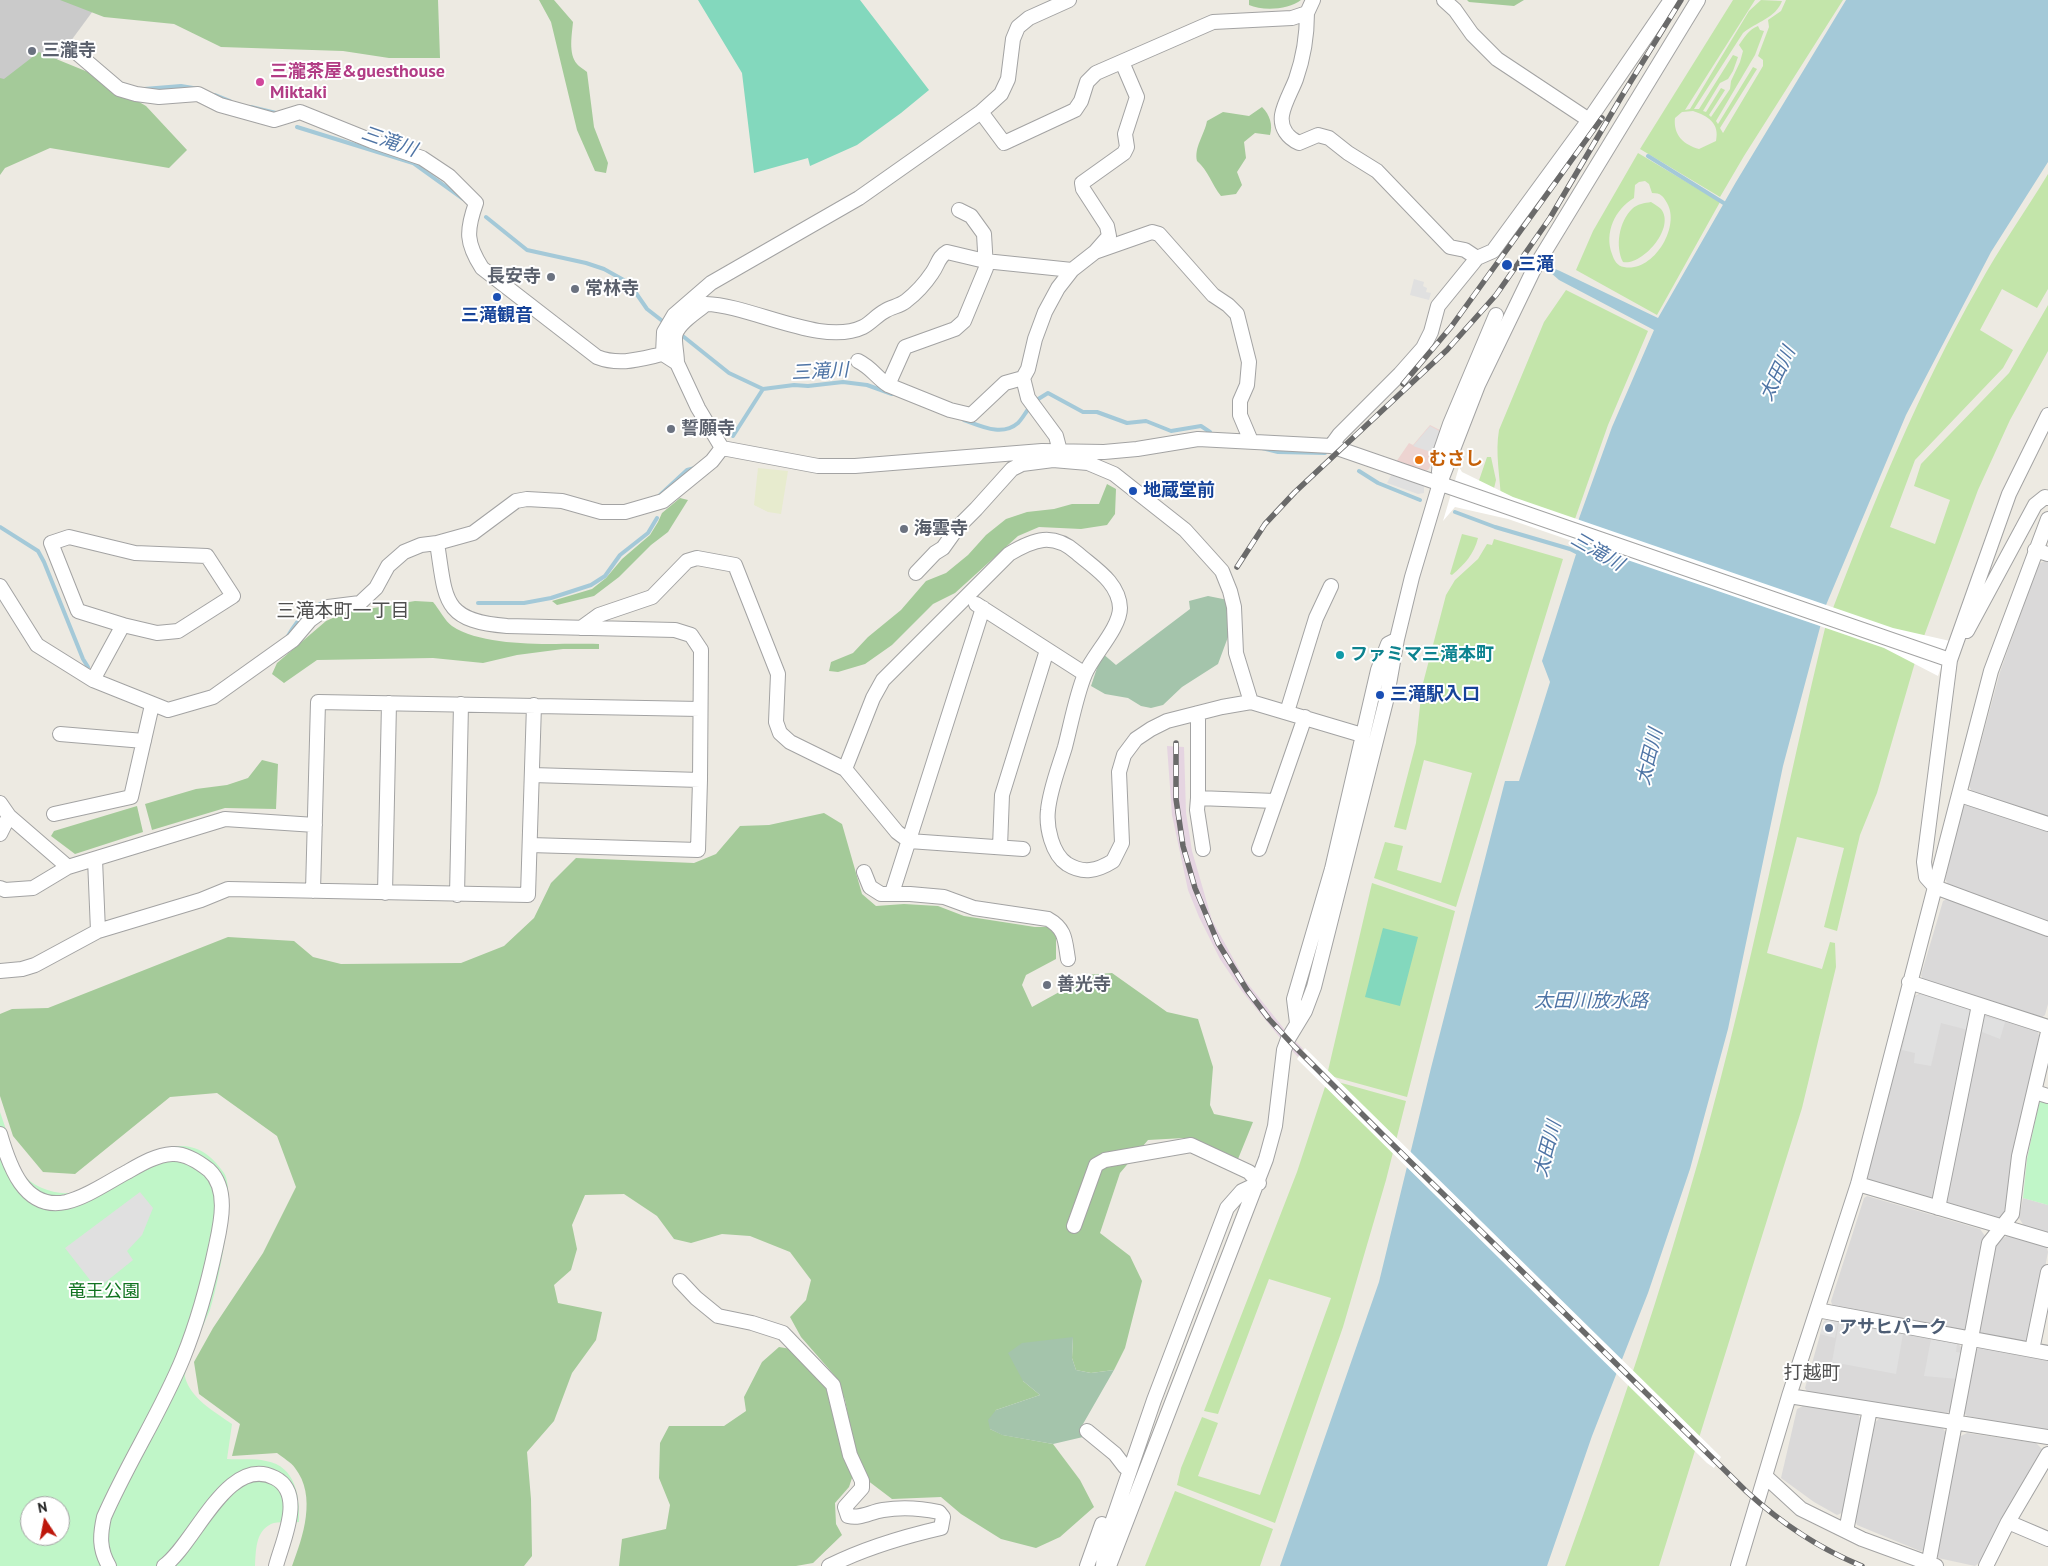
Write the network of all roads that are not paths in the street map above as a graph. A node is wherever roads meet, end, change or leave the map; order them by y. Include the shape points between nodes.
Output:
1 (1069, 0) edge
2 (1313, 0) edge
3 (1444, 0) edge
4 (1671, 0) edge
5 (1698, 0) edge
6 (1307, 14) junction
7 (78, 54) dead end
8 (1122, 62) junction
9 (981, 112) junction
10 (1589, 120) junction
11 (959, 210) dead end
12 (1095, 252) junction
13 (1478, 258) junction
14 (985, 261) junction
15 (1072, 270) junction
16 (1496, 315) dead end
17 (663, 354) junction
18 (858, 362) dead end
19 (677, 363) junction
20 (1023, 378) junction
21 (888, 384) junction
22 (2048, 415) edge
23 (1251, 442) junction
24 (1332, 446) junction
25 (722, 448) junction
26 (1060, 451) junction
27 (1088, 457) junction
28 (1440, 483) junction
29 (2048, 498) edge
30 (2048, 520) edge
31 (438, 543) junction
32 (2042, 552) edge
33 (916, 573) dead end
34 (0, 586) edge
35 (1331, 586) dead end
36 (966, 597) junction
37 (983, 608) junction
38 (123, 625) junction
39 (582, 628) junction
40 (1397, 639) junction
41 (1047, 650) junction
42 (1945, 658) junction
43 (1085, 674) junction
44 (93, 680) junction
45 (1250, 702) junction
46 (389, 703) junction
47 (461, 704) junction
48 (152, 705) junction
49 (534, 705) junction
50 (700, 709) junction
51 (1287, 712) junction
52 (1198, 713) junction
53 (1305, 717) junction
54 (60, 734) dead end
55 (1362, 736) junction
56 (144, 741) junction
57 (845, 769) junction
58 (532, 775) junction
59 (700, 780) junction
60 (1960, 795) junction
61 (1198, 798) junction
62 (1276, 801) junction
63 (0, 803) edge
64 (54, 814) dead end
65 (1351, 814) junction
66 (9, 816) junction
67 (2048, 824) edge
68 (315, 825) junction
69 (0, 834) edge
70 (908, 841) junction
71 (530, 845) junction
72 (1000, 847) junction
73 (1203, 848) dead end
74 (1023, 849) dead end
75 (1259, 849) dead end
76 (95, 859) junction
77 (68, 867) junction
78 (864, 872) dead end
79 (1935, 887) junction
80 (0, 888) edge
81 (314, 890) junction
82 (385, 893) junction
83 (892, 893) junction
84 (457, 895) junction
85 (2048, 929) edge
86 (98, 931) junction
87 (1068, 959) dead end
88 (0, 971) edge
89 (1909, 982) junction
90 (1979, 1005) junction
91 (2048, 1027) edge
92 (2048, 1032) edge
93 (2041, 1094) edge
94 (0, 1134) edge
95 (1259, 1183) junction
96 (1858, 1184) junction
97 (1938, 1208) junction
98 (1074, 1226) dead end
99 (2001, 1227) junction
100 (2048, 1240) edge
101 (2048, 1272) edge
102 (680, 1281) dead end
103 (1818, 1310) junction
104 (1970, 1339) junction
105 (2032, 1350) junction
106 (2048, 1353) edge
107 (1789, 1396) junction
108 (1154, 1400) junction
109 (1870, 1409) junction
110 (1956, 1422) junction
111 (1087, 1431) dead end
112 (2048, 1438) edge
113 (2048, 1454) edge
114 (1125, 1467) junction
115 (1765, 1476) junction
116 (2008, 1522) junction
117 (1846, 1531) junction
118 (2048, 1539) edge
119 (1931, 1565) edge
120 (109, 1566) edge
121 (164, 1566) edge
122 (276, 1566) edge
123 (829, 1566) edge
124 (1087, 1566) edge
125 (1103, 1566) edge
126 (1109, 1566) edge
127 (1738, 1566) edge
128 (1986, 1566) edge

1 - 9 street via 1029,18 1018,27 1013,39 1008,79 1001,94
2 - 6 street
3 - 10 street via 1497,58
4 - 10 street
5 - 28 street via 1517,299 1478,385
6 - 8 street via 1292,18 1213,22
6 - 13 street via 1297,76 1282,116 1289,138 1298,142 1318,135 1329,138 1377,172 1450,247 1465,250
7 - 17 street via 119,89 159,97 198,94 220,106 274,120 300,112 422,158 448,176 476,203 468,236 473,254 482,268 597,356 610,362 628,362
8 - 9 street via 1096,72 1087,82 1075,110 1004,142
8 - 12 street via 1137,97 1125,134 1127,147 1124,153 1082,183 1107,226 1109,236
9 - 17 street via 859,198 711,283 674,315 664,332
10 - 13 street via 1494,252
11 - 14 street via 971,216 984,234
12 - 15 street
12 - 23 street via 1152,232 1159,234 1213,295 1237,314 1248,362 1240,415
13 - 24 street via 1438,306 1423,348
14 - 15 street
14 - 19 street via 947,252 941,255 932,273 905,302 883,311 863,327 844,332 818,331 746,310 706,304 679,328 674,338
14 - 21 street via 986,268 964,321 955,329 905,347
15 - 20 street via 1045,312
16 - 28 street via 1441,450
17 - 19 street
18 - 21 street
19 - 25 street
20 - 21 street via 1005,383 971,416
20 - 26 street via 1028,398 1056,436
22 - 42 street via 2009,494
23 - 24 street
23 - 27 street via 1198,439
24 - 28 street
25 - 26 street via 818,466
25 - 31 street via 712,461 663,501 625,512 601,512 562,501 527,499 516,502 473,532
26 - 27 street
27 - 33 street via 1022,464 1012,469 958,527 943,548
27 - 45 street via 1185,530 1222,571 1234,607 1236,652
28 - 40 street
28 - 42 street
29 - 42 street via 2036,505 1991,590
30 - 32 street
31 - 39 street via 448,603 457,612 493,625
31 - 48 street via 404,552 388,566 376,588 360,604 328,607 310,620 293,640 213,697 168,710
32 - 60 street via 1990,671
34 - 44 street via 37,645
35 - 51 street via 1316,618
36 - 37 street
36 - 43 street via 1009,554 1026,543 1056,539 1068,546 1113,585 1119,599 1117,621
36 - 57 street via 883,680
37 - 41 street
37 - 70 street
38 - 38 street via 78,611 51,543 69,537 135,553 207,556 233,596 178,631 156,633
38 - 44 street
39 - 50 street via 675,630 691,635 701,650
39 - 57 street via 599,615 652,597 687,561 696,558 735,565 778,674 776,722 780,733 790,742
40 - 55 street via 1388,644 1378,670
40 - 65 street via 1386,701
41 - 43 street
41 - 72 street via 1002,795
42 - 79 street via 1924,862 1926,877
43 - 52 street via 1048,810 1053,846 1063,862 1077,870 1092,871 1106,866 1118,855 1122,842 1119,772 1124,755 1136,739 1167,721
44 - 48 street
45 - 51 street
45 - 52 street
46 - 47 street
46 - 68 street via 318,702
46 - 82 street
47 - 49 street
47 - 84 street
48 - 56 street
49 - 50 street
49 - 58 street
50 - 59 street
51 - 53 street
52 - 61 street
53 - 55 street
53 - 62 street
54 - 56 street
55 - 65 street
56 - 64 street via 130,797
57 - 70 street
58 - 59 street
58 - 71 street
59 - 71 street via 698,850
60 - 67 street
60 - 79 street
61 - 62 street
61 - 73 street
62 - 75 street
63 - 66 street
65 - 95 street via 1294,999 1298,1023 1284,1050 1275,1126
66 - 69 street
66 - 77 street
68 - 76 street via 225,819
68 - 81 street
70 - 72 street
70 - 83 street
71 - 84 street via 528,895
72 - 74 street
76 - 77 street
76 - 86 street
77 - 80 street via 33,888
78 - 83 street via 870,886 881,894
79 - 85 street
79 - 89 street
81 - 82 street
81 - 86 street via 228,889
82 - 84 street
83 - 87 street via 944,898 974,908 1048,919 1063,932
86 - 88 street via 35,965
89 - 90 street
89 - 96 street
90 - 91 street
90 - 97 street
92 - 93 street
93 - 99 street via 2019,1156 2012,1214
94 - 120 street via 7,1160 17,1179 29,1194 46,1201 65,1202 149,1160 171,1154 183,1155 211,1172 222,1199 221,1222 198,1320 182,1360 104,1516 100,1535 102,1553
95 - 98 street via 1249,1172 1191,1146 1104,1160 1096,1164
95 - 108 street via 1242,1191 1227,1208
95 - 126 street
96 - 97 street
96 - 103 street
97 - 99 street
99 - 100 street
99 - 104 street via 1989,1243
101 - 105 street
102 - 123 street via 718,1316 784,1332 833,1385 850,1455 862,1481 862,1488 846,1507 848,1516 858,1518 882,1510 918,1508 939,1512 943,1517 941,1528 851,1554
103 - 104 street
103 - 107 street
104 - 105 street
104 - 110 street
105 - 106 street
107 - 109 street
107 - 115 street
108 - 114 street
108 - 125 street via 1105,1543
109 - 110 street
109 - 117 street
110 - 112 street
110 - 119 street
111 - 114 street via 1115,1454
113 - 116 street
114 - 124 street
115 - 117 street via 1801,1509
115 - 127 street
116 - 118 street
116 - 128 street
117 - 119 street
121 - 122 street via 224,1492 240,1478 251,1474 266,1474 278,1479 287,1490 291,1504 288,1531

